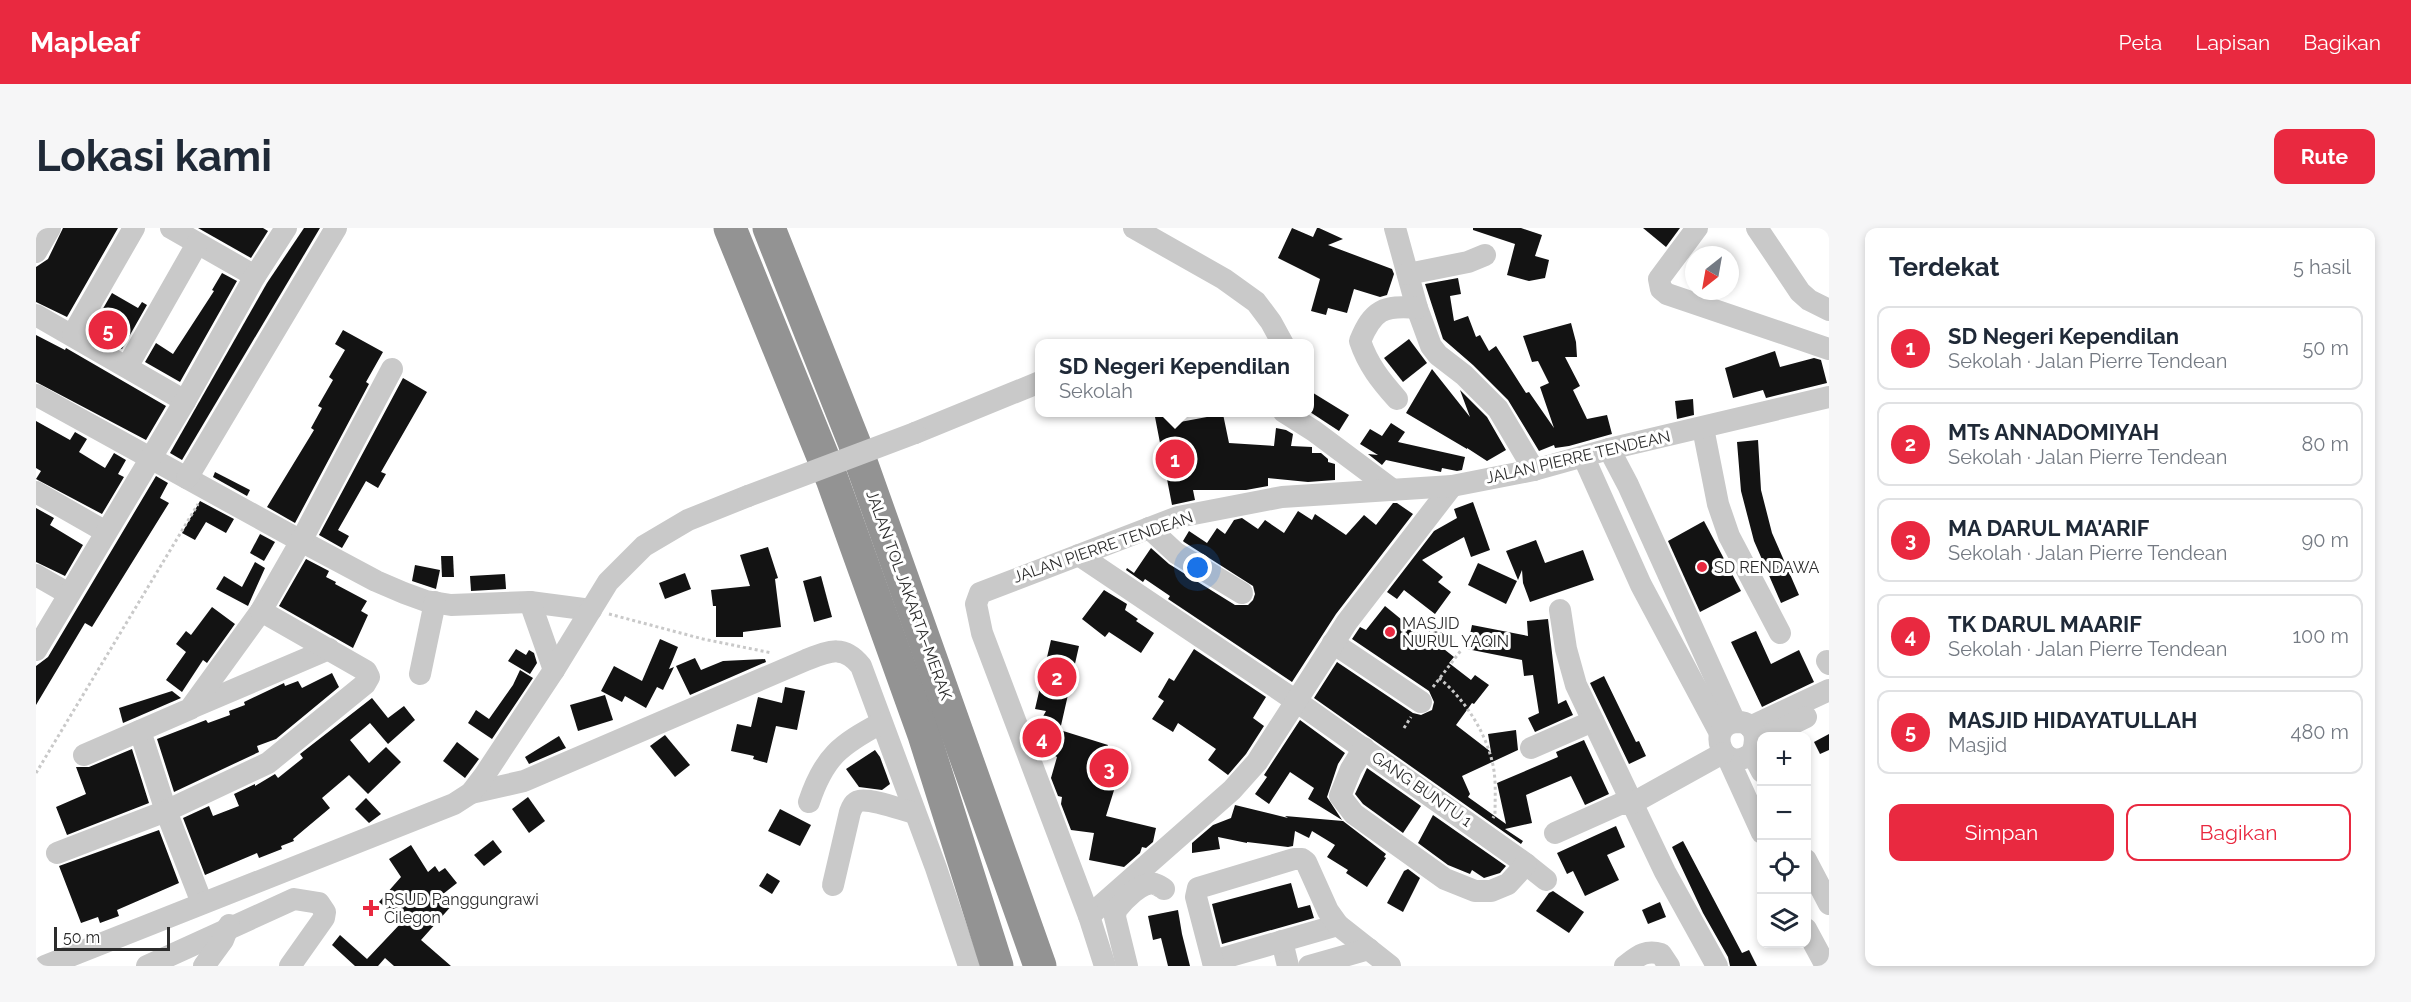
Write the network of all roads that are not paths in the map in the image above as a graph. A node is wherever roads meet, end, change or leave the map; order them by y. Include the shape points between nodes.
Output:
1 (135, 228) edge
2 (171, 228) edge
3 (286, 228) edge
4 (336, 228) edge
5 (730, 228) edge
6 (769, 228) edge
7 (1134, 228) edge
8 (1395, 228) edge
9 (1696, 228) edge
10 (1757, 228) edge
11 (197, 244) junction
12 (1485, 255) dead end
13 (1408, 274) junction
14 (255, 276) junction
15 (1417, 308) junction
16 (1829, 310) edge
17 (36, 315) edge
18 (73, 334) junction
19 (1280, 339) edge
20 (1829, 349) edge
21 (126, 367) junction
22 (392, 369) dead end
23 (1035, 384) edge
24 (36, 395) edge
25 (1829, 397) edge
26 (1397, 399) dead end
27 (185, 401) junction
28 (1292, 417) edge
29 (1703, 428) junction
30 (1609, 449) junction
31 (150, 458) junction
32 (1584, 458) junction
33 (1534, 470) junction
34 (198, 483) junction
35 (1452, 486) junction
36 (1393, 490) junction
37 (36, 492) edge
38 (1149, 528) junction
39 (106, 532) junction
40 (302, 541) junction
41 (1658, 552) junction
42 (1079, 555) junction
43 (1632, 564) junction
44 (36, 575) edge
45 (1242, 593) dead end
46 (69, 594) junction
47 (435, 602) junction
48 (530, 602) junction
49 (591, 610) junction
50 (1560, 610) dead end
51 (261, 611) junction
52 (1780, 633) dead end
53 (1334, 643) junction
54 (329, 649) junction
55 (36, 650) edge
56 (554, 670) junction
57 (420, 674) dead end
58 (1829, 690) edge
59 (1296, 701) junction
60 (1421, 702) dead end
61 (1829, 706) edge
62 (190, 709) junction
63 (1593, 721) junction
64 (881, 723) junction
65 (141, 731) junction
66 (1743, 743) edge
67 (1364, 748) junction
68 (1531, 748) dead end
69 (84, 755) dead end
70 (471, 793) junction
71 (1626, 800) junction
72 (809, 802) dead end
73 (166, 811) junction
74 (915, 813) junction
75 (1757, 813) edge
76 (1555, 832) dead end
77 (57, 852) dead end
78 (1526, 864) junction
79 (1811, 870) edge
80 (1546, 880) dead end
81 (833, 885) dead end
82 (1164, 889) dead end
83 (225, 894) junction
84 (202, 903) junction
85 (1829, 904) edge
86 (1089, 916) junction
87 (1338, 925) junction
88 (229, 928) junction
89 (1811, 939) edge
90 (1282, 941) junction
91 (1369, 949) junction
92 (1823, 963) edge
93 (1213, 964) edge
94 (45, 966) edge
95 (147, 966) edge
96 (204, 966) edge
97 (290, 966) edge
98 (969, 966) edge
99 (997, 966) edge
100 (1040, 966) edge
101 (1105, 966) edge
102 (1127, 966) edge
103 (1288, 966) edge
104 (1309, 966) edge
105 (1390, 966) edge
106 (1625, 966) edge
107 (1669, 966) edge
108 (1717, 966) edge

1 - 18 street
2 - 11 street
3 - 14 street
4 - 34 street
5 - 99 highway, JALAN TOL JAKARTA–MERAK via 832,479 924,735
6 - 100 highway, JALAN TOL JAKARTA–MERAK via 854,441
7 - 19 street via 1224,279 1256,302
8 - 13 street
9 - 20 street via 1659,279 1661,289
10 - 16 street via 1800,292
11 - 14 street
11 - 21 street
12 - 13 street
13 - 15 street
14 - 27 street
15 - 26 street via 1396,306 1380,310 1368,322 1360,341 1378,378
15 - 33 street via 1438,356 1498,409
17 - 18 street
18 - 21 street
21 - 27 street
22 - 40 street
23 - 49 street, bridge via 688,520 644,546 608,582
24 - 31 street
25 - 29 street, JALAN PIERRE TENDEAN
27 - 31 street
28 - 36 street
29 - 30 street, JALAN PIERRE TENDEAN
29 - 52 street via 1718,504 1729,536
30 - 32 street, JALAN PIERRE TENDEAN
30 - 41 street
31 - 34 street
31 - 39 street
32 - 33 street, JALAN PIERRE TENDEAN
32 - 43 street
33 - 35 street, JALAN PIERRE TENDEAN
34 - 40 street
35 - 36 street, JALAN PIERRE TENDEAN
35 - 53 street
36 - 38 street, JALAN PIERRE TENDEAN via 1282,497
37 - 39 street
38 - 42 street, JALAN PIERRE TENDEAN
38 - 45 street via 1176,553
39 - 46 street
40 - 47 street via 376,581
40 - 51 street
41 - 43 street
41 - 66 street
42 - 59 street, GANG BUNTU 1
42 - 86 street, JALAN PIERRE TENDEAN via 984,590 976,604 982,633
43 - 66 street
44 - 46 street
46 - 55 street
47 - 48 street
47 - 57 street
48 - 49 street
48 - 56 street
49 - 56 street
50 - 63 street via 1575,686
51 - 54 street
51 - 62 street
53 - 59 street
53 - 60 street
54 - 62 street
54 - 73 street via 366,671 369,677 365,684 268,763
56 - 70 street
58 - 66 street
59 - 67 street, GANG BUNTU 1
59 - 86 street via 1257,762 1232,790
61 - 66 street
62 - 65 street
63 - 68 street
63 - 71 street
64 - 70 street via 861,666 853,656 827,651 524,781
64 - 72 street via 856,736 829,759
64 - 74 street
65 - 69 street
65 - 73 street
66 - 71 street
66 - 75 street
67 - 78 street, GANG BUNTU 1
67 - 78 street via 1340,796 1354,814 1445,879 1475,891 1491,891 1508,884
70 - 83 street via 429,815
71 - 76 street
71 - 108 street
73 - 77 street
73 - 84 street
74 - 81 street via 875,802 854,803
74 - 98 street
78 - 80 street, GANG BUNTU 1
79 - 85 street
82 - 102 street via 1148,884 1116,910
83 - 84 street
83 - 88 street
84 - 94 street
86 - 101 street, JALAN PIERRE TENDEAN
87 - 90 street
87 - 91 street
87 - 93 street via 1302,859 1198,888 1196,897
88 - 95 street
88 - 96 street
88 - 97 street via 294,899 319,903 324,918
89 - 92 street
90 - 93 street
90 - 103 street
91 - 104 street
91 - 105 street
106 - 107 street via 1653,951

